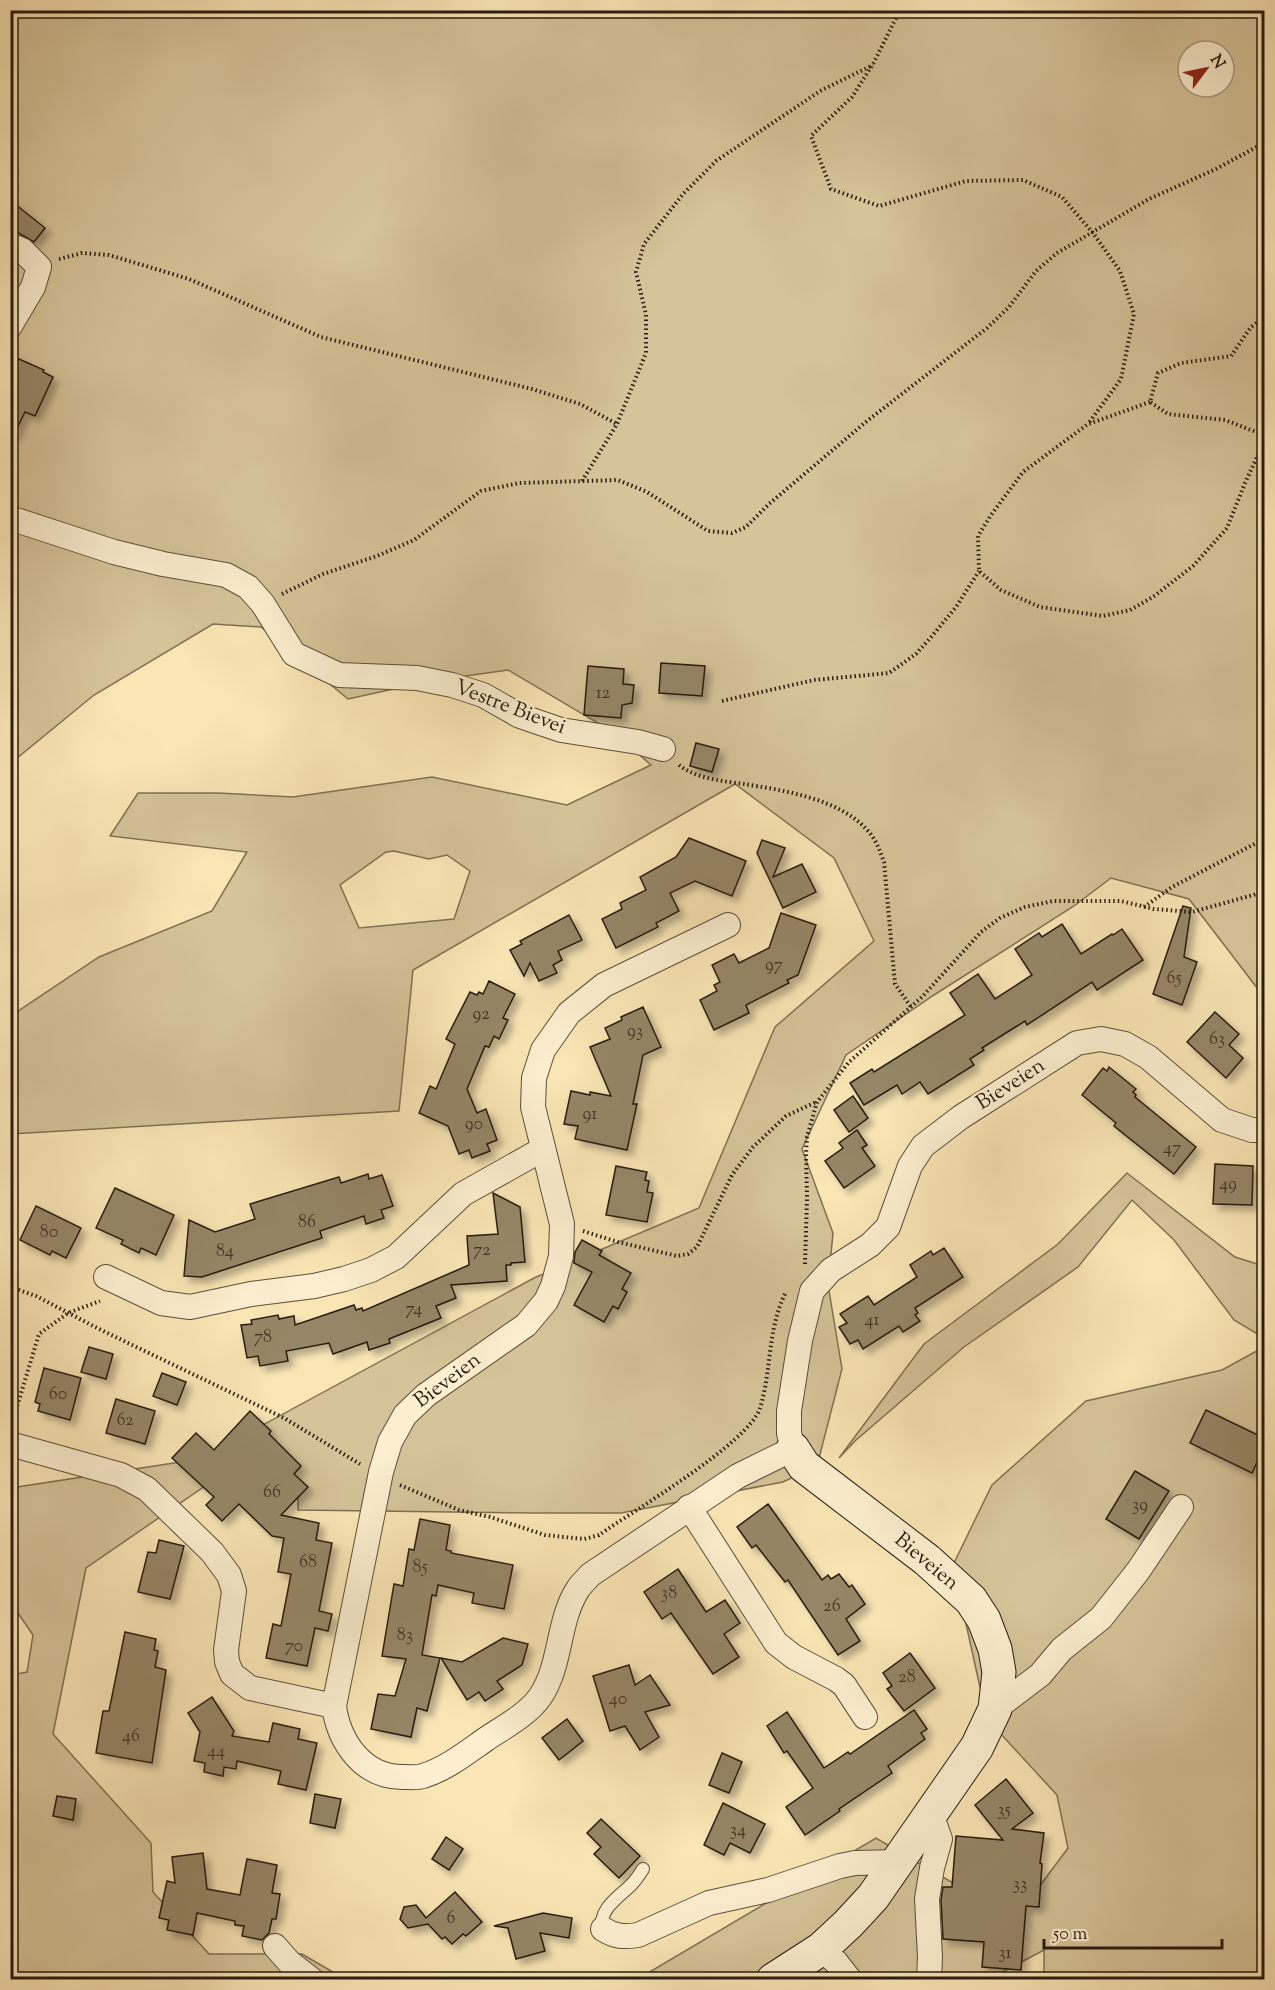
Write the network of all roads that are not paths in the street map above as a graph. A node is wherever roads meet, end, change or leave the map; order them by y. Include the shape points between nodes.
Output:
1 (10, 245) edge
2 (10, 326) edge
3 (10, 518) edge
4 (663, 749) road end
5 (728, 925) dead end
6 (1264, 1130) edge
7 (543, 1149) junction
8 (106, 1277) dead end
9 (10, 1444) edge
10 (793, 1449) junction
11 (689, 1507) junction
12 (1181, 1507) dead end
13 (334, 1706) junction
14 (994, 1709) junction
15 (865, 1716) dead end
16 (930, 1816) junction
17 (898, 1862) junction
18 (643, 1869) dead end
19 (603, 1929) joint
20 (275, 1946) dead end
21 (821, 1948) junction
22 (312, 1980) edge
23 (773, 1980) edge
24 (850, 1980) edge
25 (929, 1980) edge

1 - 2 street via 22,250 39,267 33,287
3 - 4 street, Vestre Bievei via 114,552 226,575 248,587 263,604 294,654 339,675 417,678 452,685 561,730
5 - 7 street, Bieveien via 604,985 569,1013 543,1050 534,1078 533,1107
6 - 10 street, Bieveien via 1222,1120 1148,1058 1125,1044 1101,1039 1077,1043 961,1117 923,1146 910,1166 888,1227 870,1245 801,1288 800,1341 789,1411
7 - 8 street via 463,1194 396,1257 344,1280 190,1307 160,1303
7 - 13 street, Bieveien via 562,1224 561,1256 553,1286 526,1324 426,1395 405,1415 390,1442
9 - 13 street via 121,1475 147,1489 212,1552 229,1575 234,1591 226,1650 232,1674 250,1688
10 - 11 street, Bieveien via 738,1476
10 - 14 street, Bieveien via 804,1466 927,1560 971,1600 995,1649 999,1672
11 - 13 street, Bieveien via 590,1575 578,1589 569,1610 551,1677 539,1699 521,1716 442,1768 420,1777 377,1772 357,1758 343,1738
11 - 15 street via 776,1643 844,1685
12 - 14 street, Bieveien via 1101,1618 1062,1649 1040,1675
14 - 16 street, Bieveien via 977,1747
16 - 17 street, Bieveien
16 - 25 street via 939,1839 927,1899
17 - 19 street via 840,1866 768,1890 709,1903 638,1935 612,1935
17 - 21 street, Bieveien via 873,1898
18 - 19 lane via 605,1913
20 - 22 street
21 - 23 street, Bieveien
21 - 24 street

